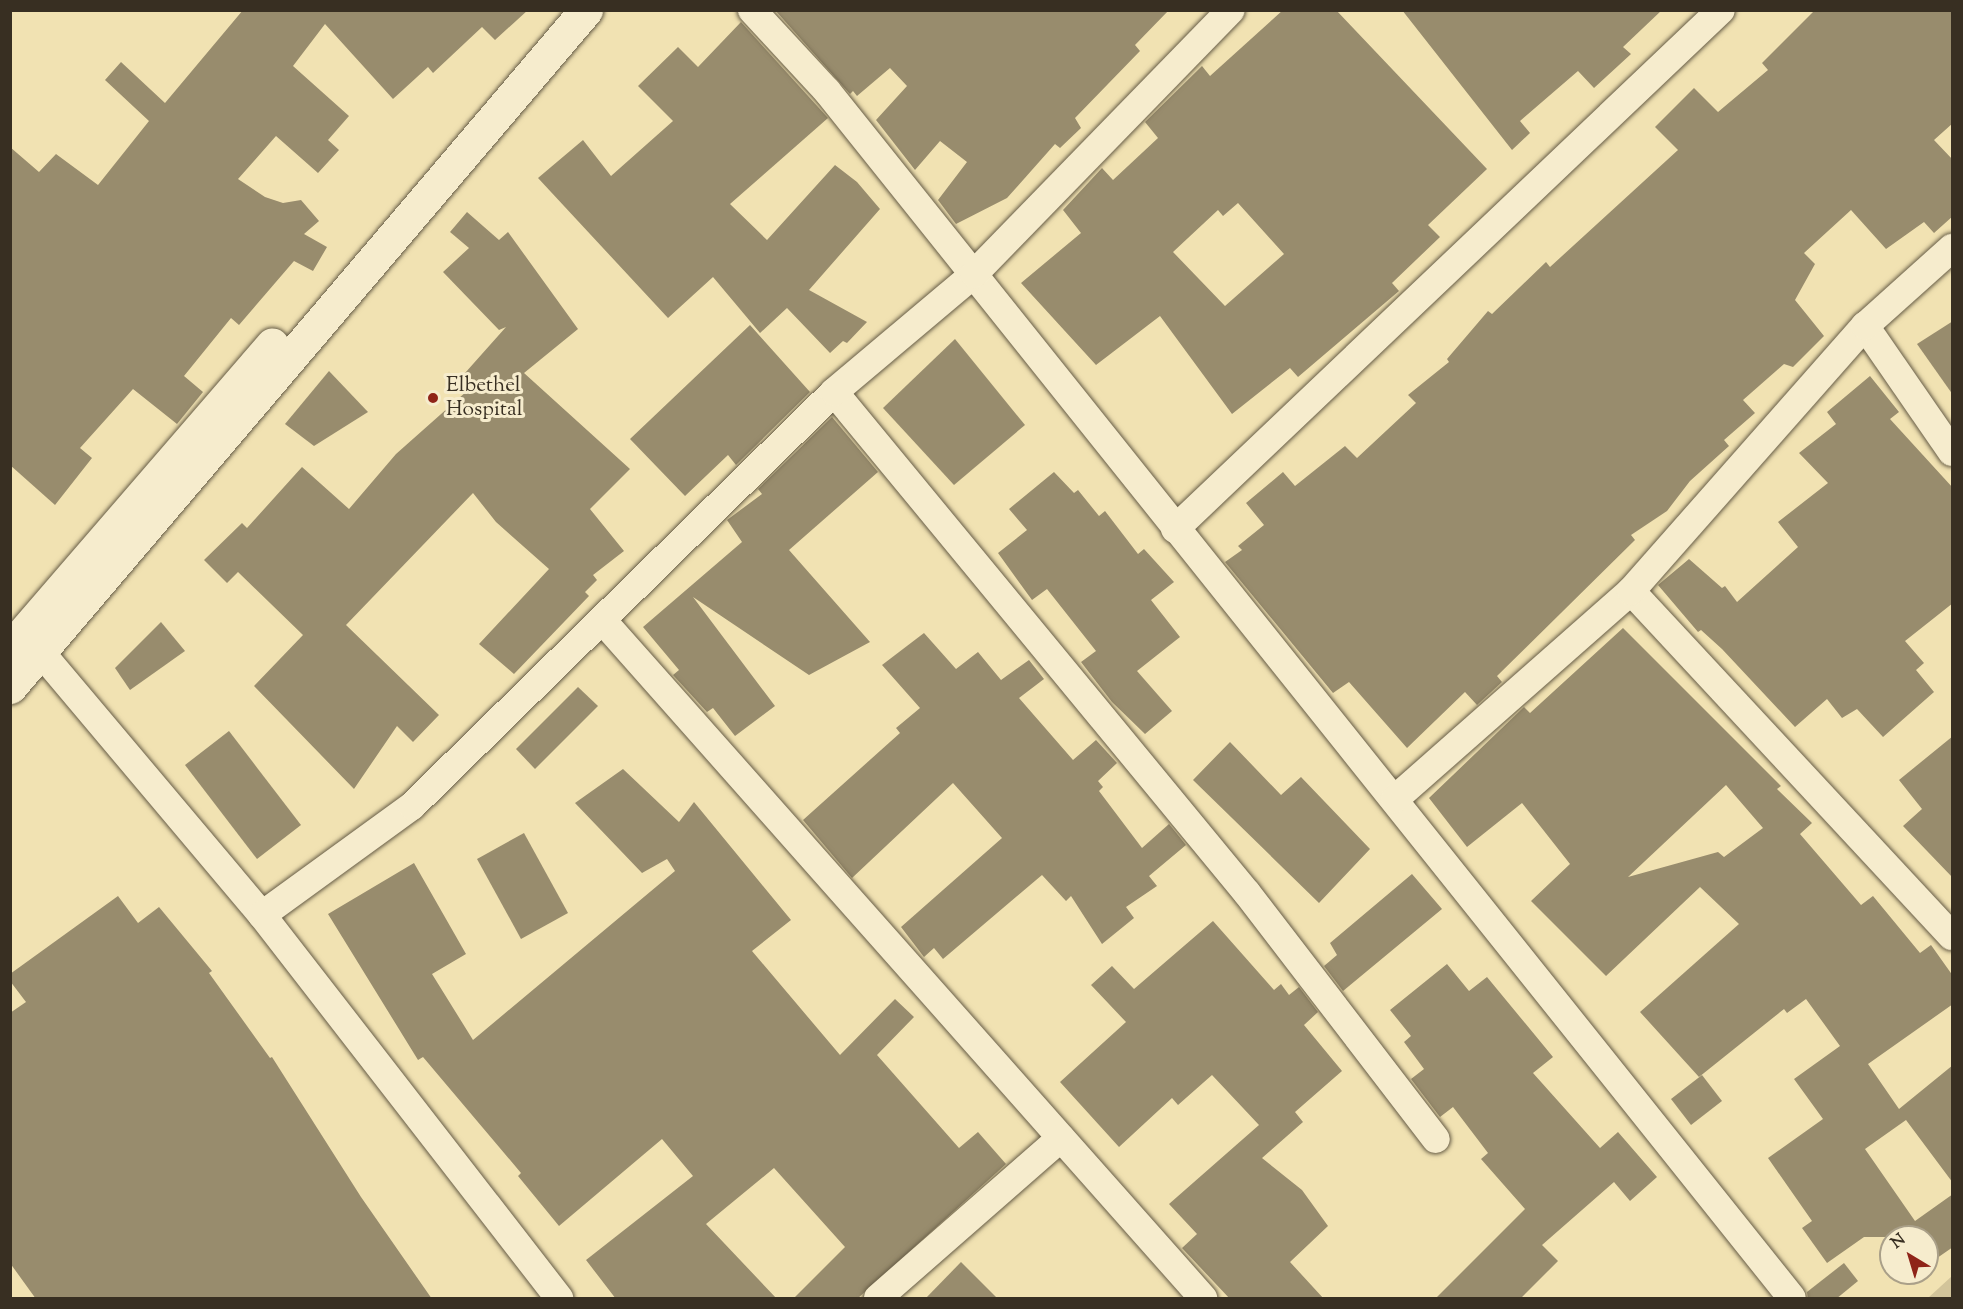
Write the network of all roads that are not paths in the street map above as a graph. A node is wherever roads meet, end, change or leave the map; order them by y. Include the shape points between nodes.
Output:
1 (559, 10) edge
2 (586, 10) edge
3 (752, 10) edge
4 (1231, 10) edge
5 (1721, 10) edge
6 (1953, 248) edge
7 (974, 274) junction
8 (1865, 326) junction
9 (834, 392) junction
10 (1953, 452) edge
11 (1175, 529) junction
12 (1631, 591) junction
13 (603, 621) junction
14 (25, 644) edge
15 (10, 687) edge
16 (1395, 799) junction
17 (262, 915) junction
18 (1953, 936) edge
19 (1061, 1138) junction
20 (1436, 1139) dead end
21 (559, 1299) edge
22 (878, 1299) edge
23 (1203, 1299) edge
24 (1792, 1299) edge

1 - 14 main road
2 - 14 main road
3 - 7 street via 827,91
4 - 7 street
5 - 11 street
6 - 8 street
7 - 9 street
7 - 11 street
8 - 10 street
8 - 12 street
9 - 13 street
9 - 20 street via 1247,893
11 - 16 street
12 - 16 street
12 - 18 street
13 - 17 street via 412,806
13 - 19 street
14 - 15 main road
14 - 17 street
16 - 24 street
17 - 21 street
19 - 22 street
19 - 23 street

